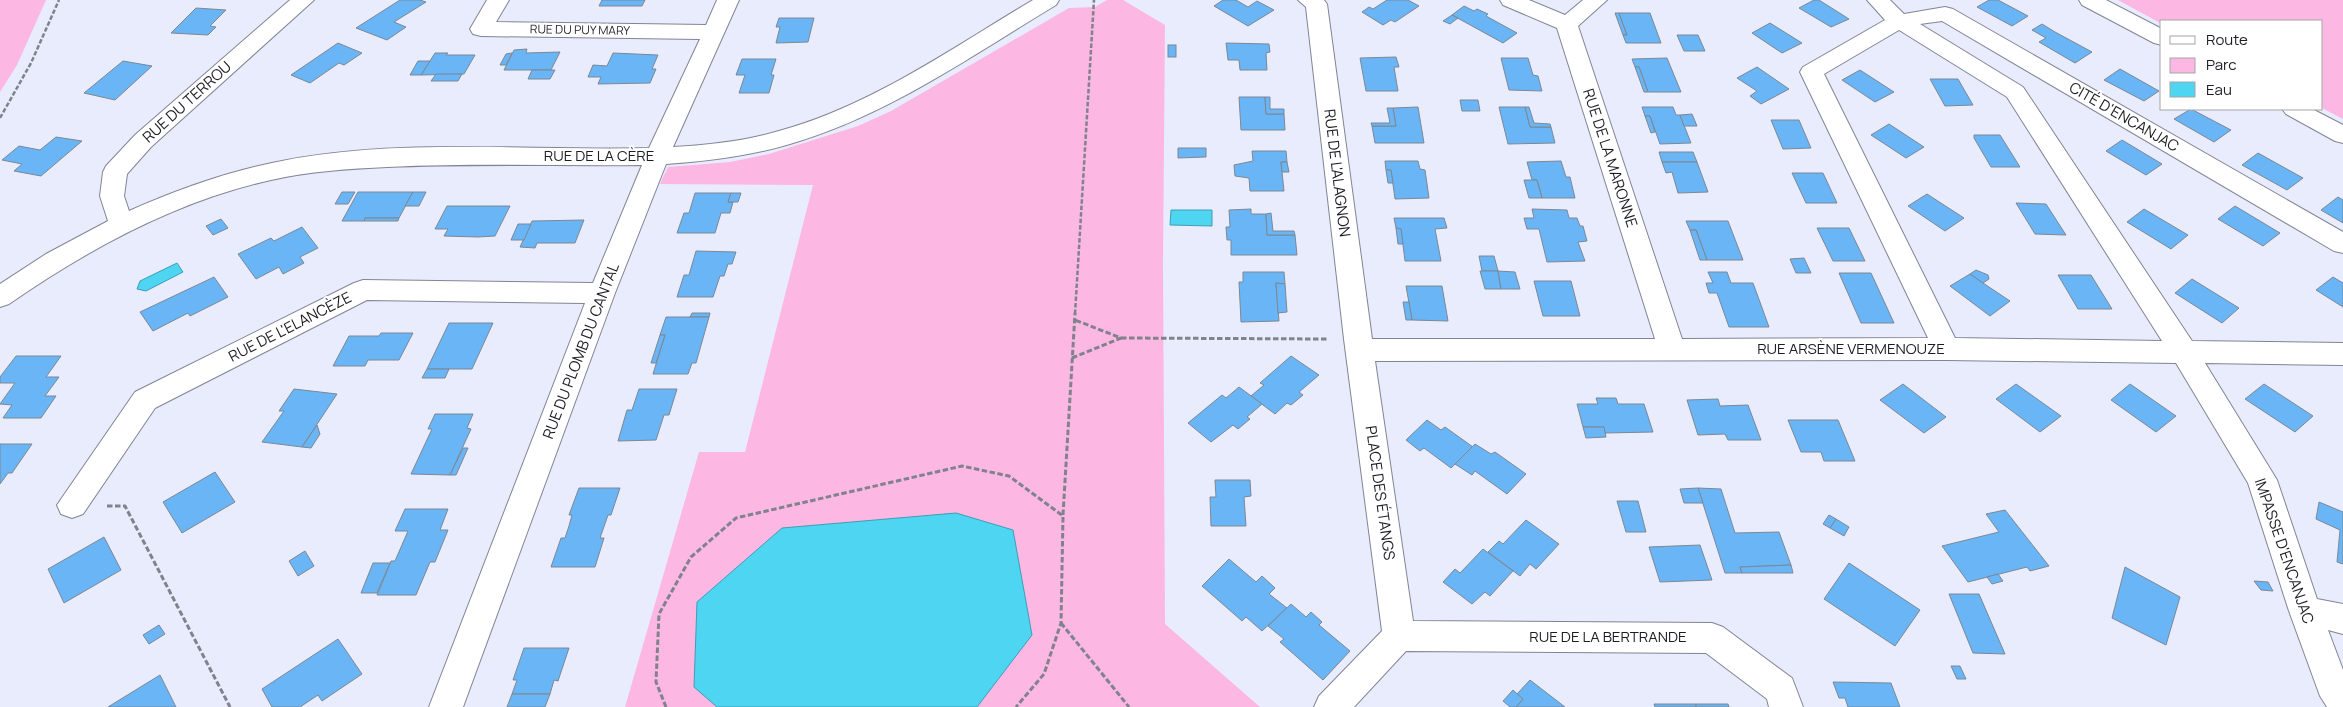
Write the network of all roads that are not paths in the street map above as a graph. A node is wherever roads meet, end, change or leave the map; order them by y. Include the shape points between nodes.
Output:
1 (303, 0) edge
2 (498, 0) edge
3 (728, 0) edge
4 (1511, 0) edge
5 (1596, 0) edge
6 (1878, 0) edge
7 (2090, 0) edge
8 (1316, 1) edge
9 (1031, 3) edge
10 (1899, 20) junction
11 (1566, 24) junction
12 (713, 32) junction
13 (2160, 37) edge
14 (2296, 110) edge
15 (2343, 135) edge
16 (657, 156) junction
17 (123, 224) junction
18 (2343, 244) edge
19 (602, 293) junction
20 (0, 297) edge
21 (1359, 345) junction
22 (1672, 349) junction
23 (1947, 349) junction
24 (2184, 352) junction
25 (2343, 354) edge
26 (72, 505) road end
27 (2304, 611) junction
28 (2343, 619) edge
29 (1399, 636) junction
30 (2343, 703) edge
31 (446, 707) edge
32 (1331, 707) edge
33 (1786, 707) edge

1 - 17 street, RUE DU TERROU via 143,141 115,172 112,196
2 - 12 street, RUE DU PUY MARY via 481,30
3 - 12 street, RUE DU PLOMB DU CANTAL
4 - 11 street
5 - 11 street
6 - 10 street
7 - 13 street
8 - 21 street, RUE DE L'ALAGNON
9 - 16 street, RUE DE LA CÈRE via 926,75 864,108 745,148 685,156
10 - 18 street, CITÉ D'ENCANJAC via 1945,14
10 - 23 street, CITÉ D'ENCANJAC via 1811,72
10 - 24 street via 2015,92
11 - 22 street, RUE DE LA MARONNE
12 - 16 street, RUE DU PLOMB DU CANTAL
14 - 15 street
16 - 17 street, RUE DE LA CÈRE via 363,159 271,172 199,192
16 - 19 street, RUE DU PLOMB DU CANTAL
17 - 20 street, RUE DE LA CÈRE via 64,254
19 - 26 street, RUE DE L'ELANCÈZE via 363,290 145,400
19 - 31 street, RUE DU PLOMB DU CANTAL
21 - 22 street, RUE ARSÈNE VERMENOUZE
21 - 29 street, PLACE DES ÉTANGS
22 - 23 street, RUE ARSÈNE VERMENOUZE
23 - 24 street, RUE ARSÈNE VERMENOUZE
24 - 25 street, RUE ARSÈNE VERMENOUZE
24 - 27 street, IMPASSE D'ENCANJAC via 2262,480
27 - 28 street
27 - 30 street, IMPASSE D'ENCANJAC via 2332,684
29 - 32 street
29 - 33 street, RUE DE LA BERTRANDE via 1712,638 1780,689

